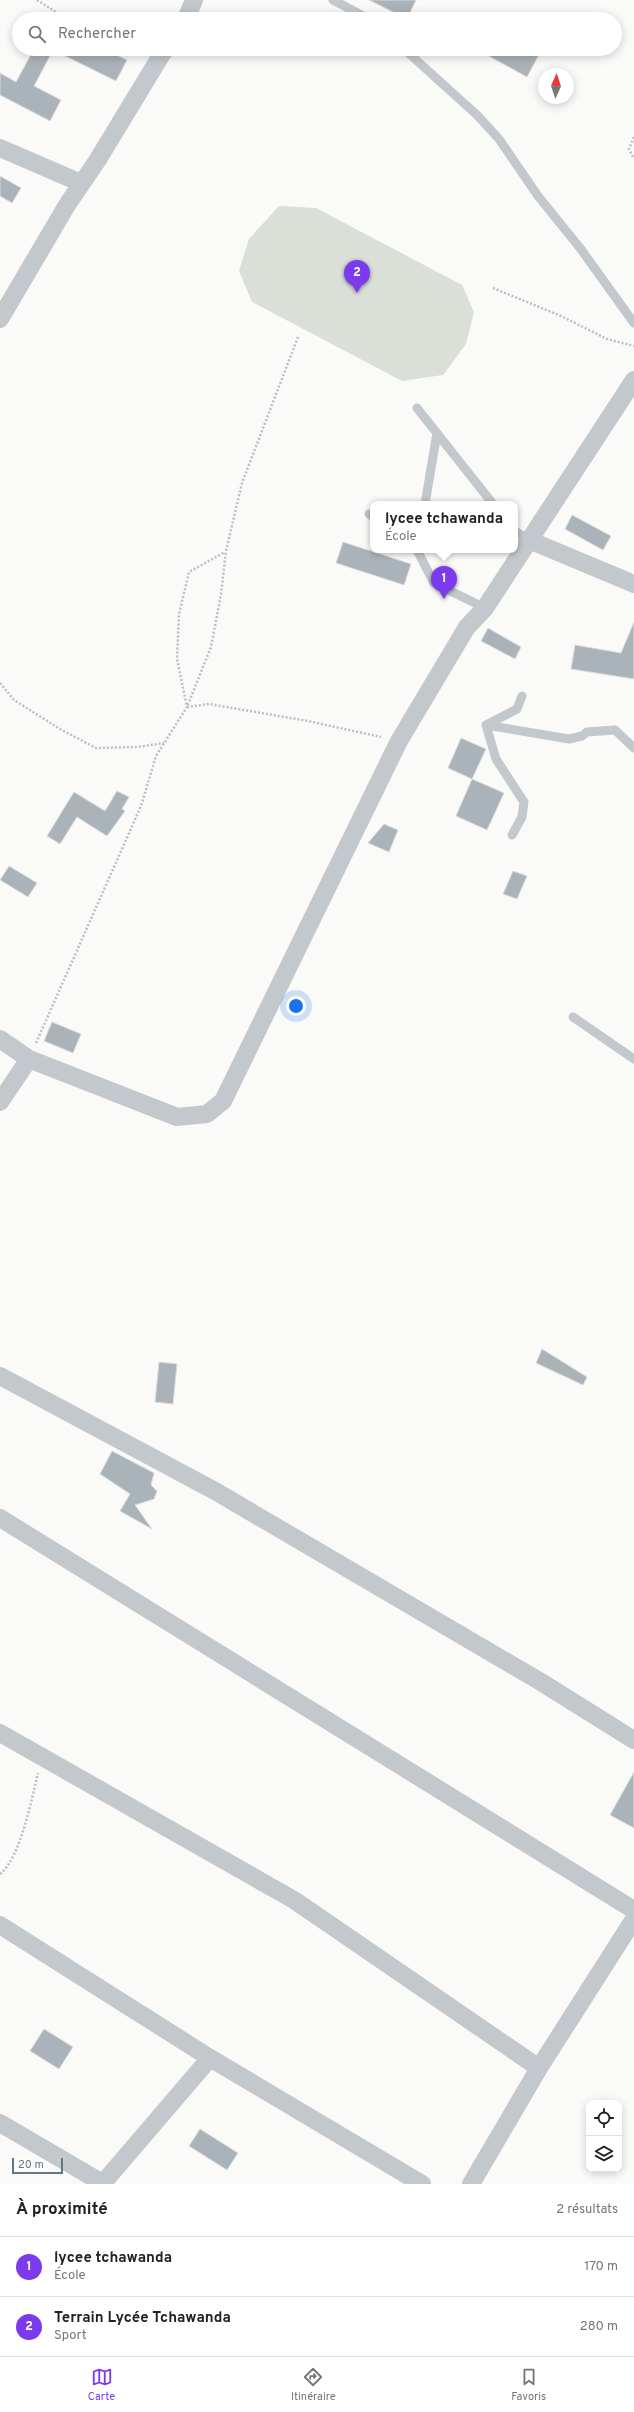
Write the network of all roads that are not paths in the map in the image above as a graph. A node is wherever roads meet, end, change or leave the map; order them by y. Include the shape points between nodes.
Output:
1 (194, 0) edge
2 (333, 0) edge
3 (189, 12) edge
4 (356, 12) edge
5 (161, 56) edge
6 (412, 56) edge
7 (0, 148) edge
8 (81, 183) junction
9 (0, 319) edge
10 (634, 323) edge
11 (634, 380) edge
12 (417, 408) dead end
13 (437, 433) junction
14 (426, 501) edge
15 (491, 501) edge
16 (522, 535) edge
17 (419, 553) edge
18 (513, 553) edge
19 (634, 584) edge
20 (485, 608) junction
21 (522, 696) dead end
22 (486, 725) junction
23 (634, 748) edge
24 (512, 835) dead end
25 (573, 1018) dead end
26 (0, 1039) edge
27 (29, 1058) junction
28 (634, 1059) edge
29 (0, 1102) edge
30 (0, 1376) edge
31 (0, 1518) edge
32 (0, 1733) edge
33 (634, 1740) edge
34 (634, 1910) edge
35 (634, 1919) edge
36 (0, 1925) edge
37 (210, 2058) junction
38 (539, 2068) junction
39 (0, 2123) edge
40 (104, 2184) edge
41 (422, 2184) edge
42 (471, 2184) edge

1 - 3 street
2 - 4 lane
5 - 8 street
6 - 10 lane via 477,114 499,139 538,196 580,248
7 - 8 street
8 - 9 street
11 - 16 street
12 - 13 lane
13 - 14 lane
13 - 15 lane
16 - 19 street
17 - 20 lane via 434,583
18 - 20 street
20 - 27 street via 467,627 398,741 223,1101 207,1114 177,1117
21 - 22 lane via 517,709
22 - 23 lane via 569,739 587,732 615,730
22 - 24 lane via 496,759 524,802 522,817
25 - 28 lane
26 - 27 street
27 - 29 street
30 - 33 street via 222,1495 541,1682
31 - 34 street
32 - 38 street via 294,1900
35 - 38 street
36 - 37 street
37 - 40 street
37 - 41 street
38 - 42 street
39 - 40 street

